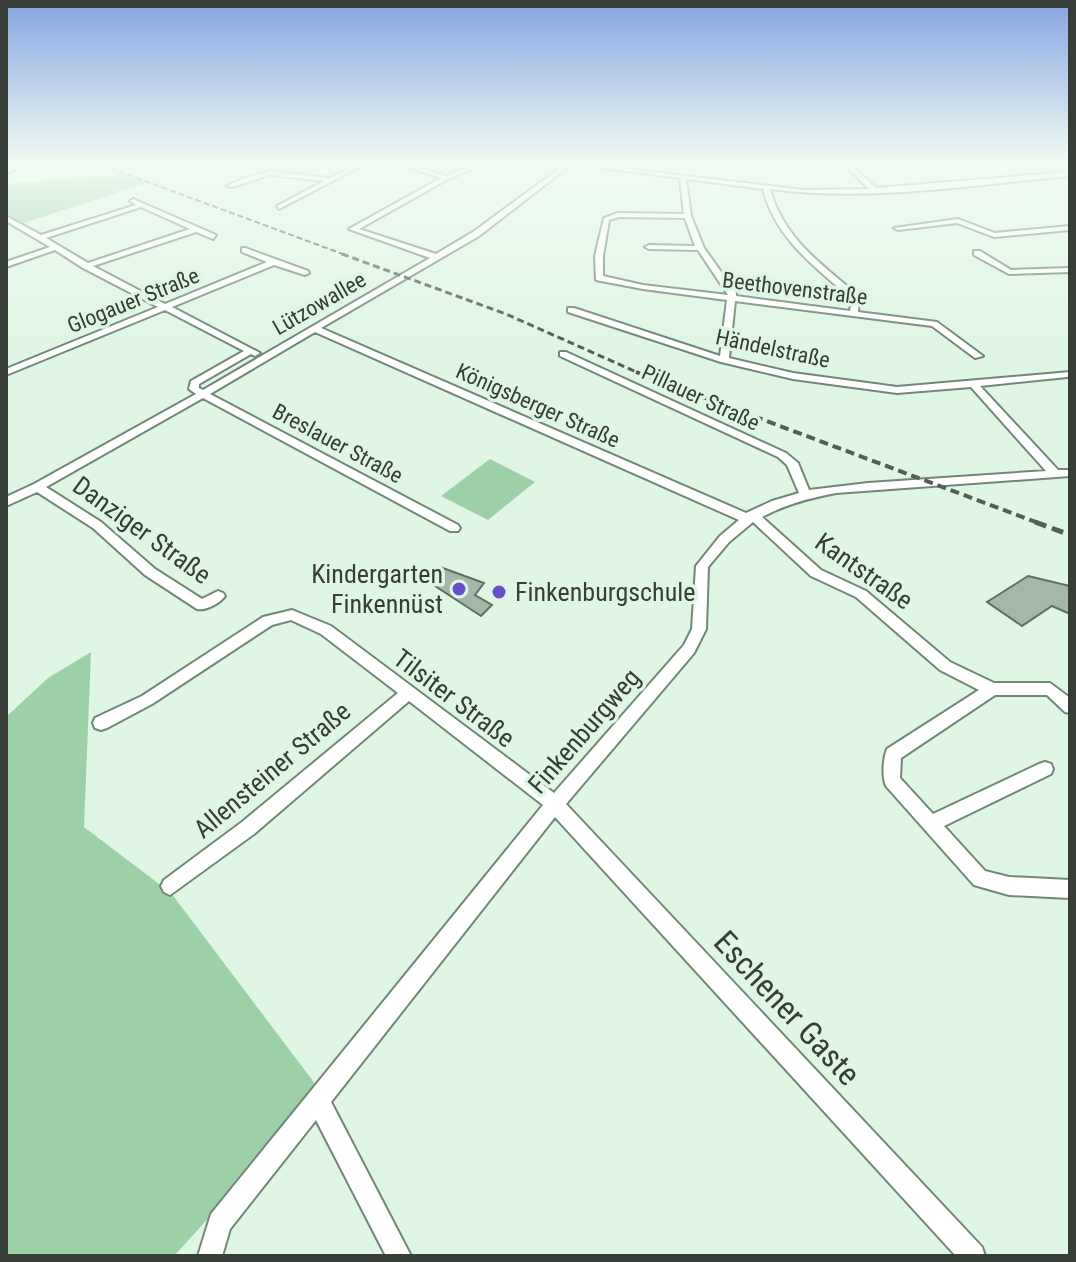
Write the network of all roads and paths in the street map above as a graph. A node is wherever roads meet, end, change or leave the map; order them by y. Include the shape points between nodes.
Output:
1 (11, 221) edge
2 (87, 221) edge
3 (175, 221) edge
4 (368, 221) edge
5 (495, 221) edge
6 (606, 221) edge
7 (690, 221) edge
8 (779, 221) edge
9 (898, 228) dead end
10 (1070, 228) edge
11 (195, 230) junction
12 (213, 237) dead end
13 (40, 238) junction
14 (56, 247) junction
15 (649, 247) dead end
16 (700, 248) junction
17 (245, 250) dead end
18 (977, 253) dead end
19 (436, 257) junction
20 (274, 262) junction
21 (6, 265) edge
22 (86, 266) junction
23 (1070, 270) edge
24 (305, 273) dead end
25 (731, 298) junction
26 (167, 306) junction
27 (571, 310) dead end
28 (854, 313) junction
29 (313, 328) junction
30 (250, 351) junction
31 (563, 354) dead end
32 (978, 356) dead end
33 (266, 357) junction
34 (724, 360) junction
35 (6, 372) edge
36 (1067, 374) dead end
37 (973, 384) junction
38 (203, 394) junction
39 (1070, 473) edge
40 (1055, 474) junction
41 (38, 487) junction
42 (805, 494) junction
43 (6, 502) edge
44 (749, 516) junction
45 (454, 528) dead end
46 (218, 596) dead end
47 (992, 689) junction
48 (407, 694) junction
49 (1070, 707) edge
50 (101, 723) dead end
51 (1045, 769) dead end
52 (555, 804) junction
53 (931, 824) junction
54 (170, 886) dead end
55 (1070, 889) edge
56 (319, 1102) junction
57 (210, 1256) edge
58 (399, 1256) edge
59 (973, 1256) edge

1 - 13 street
2 - 13 street
3 - 11 street
4 - 19 street via 353,229
5 - 19 street, Lützowallee
6 - 25 street, Beethovenstraße via 599,278
7 - 16 street
8 - 28 street via 806,254 856,298
9 - 10 street via 958,221 994,235
11 - 12 street
11 - 22 street
13 - 14 street
14 - 21 street
14 - 22 street
15 - 16 street
16 - 25 street
17 - 20 street
18 - 23 street via 1009,272
19 - 29 street, Lützowallee
20 - 24 street
20 - 26 street, Glogauer Straße
22 - 26 street
25 - 28 street, Beethovenstraße
25 - 34 street
26 - 30 street
26 - 35 street, Glogauer Straße
27 - 34 street, Händelstraße
28 - 32 street, Beethovenstraße via 934,324
29 - 33 street, Lützowallee
29 - 44 street, Königsberger Straße
30 - 33 street
30 - 38 street, Lützowallee via 194,383
31 - 42 street, Pillauer Straße via 782,455 792,463
33 - 38 street, Lützowallee
34 - 37 street, Händelstraße via 897,390
36 - 37 street, Händelstraße
37 - 40 street
38 - 41 street, Lützowallee
38 - 45 street, Breslauer Straße
39 - 40 street, Finkenburgweg
40 - 42 street, Finkenburgweg
41 - 43 street, Lützowallee
41 - 46 street, Danziger Straße via 202,605
42 - 44 street, Finkenburgweg
44 - 47 street, Kantstraße via 816,573 861,594 945,666
44 - 52 street, Finkenburgweg via 702,566 695,641
47 - 49 street, Kantstraße via 1050,689
47 - 53 street via 893,754 892,781
48 - 50 street, Tilsiter Straße via 326,630 292,615 279,616
48 - 52 street, Tilsiter Straße
48 - 54 street, Allensteiner Straße via 248,828
51 - 53 street
52 - 56 street, Finkenburgweg
52 - 59 street, Eschener Gaste
53 - 55 street via 980,879
56 - 57 street, Finkenburgweg via 220,1223
56 - 58 street

